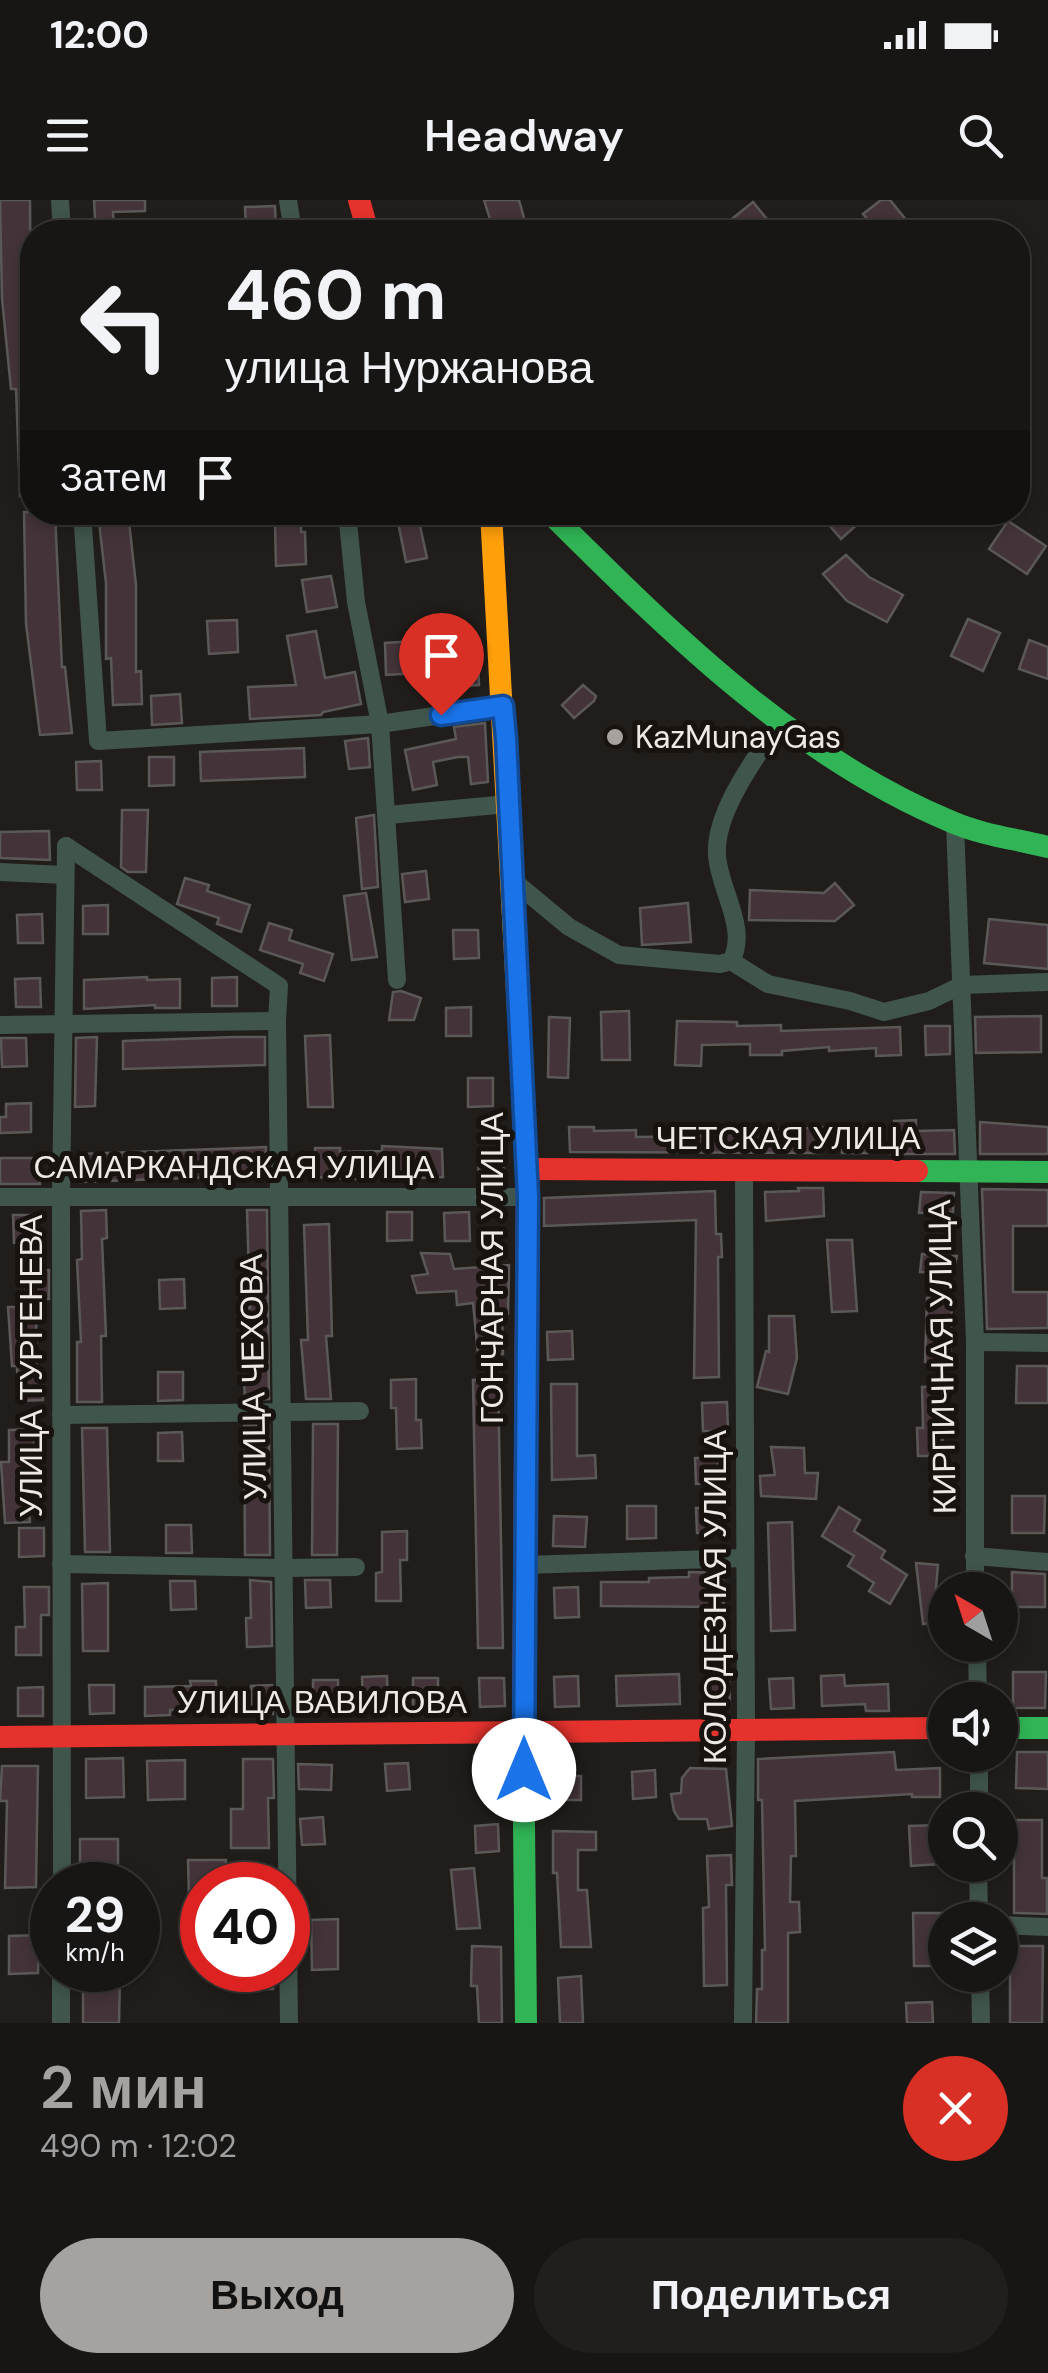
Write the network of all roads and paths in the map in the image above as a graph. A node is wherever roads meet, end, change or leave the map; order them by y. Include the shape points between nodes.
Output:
1 (83, 525) edge
2 (348, 525) edge
3 (492, 525) edge
4 (562, 525) edge
5 (503, 706) junction
6 (779, 722) junction
7 (380, 724) junction
8 (508, 804) junction
9 (388, 814) junction
10 (956, 824) junction
11 (66, 846) joint
12 (1048, 847) edge
13 (0, 872) edge
14 (65, 875) junction
15 (511, 879) junction
16 (731, 961) junction
17 (397, 980) dead end
18 (1048, 982) edge
19 (962, 985) junction
20 (277, 1022) junction
21 (0, 1025) edge
22 (63, 1026) junction
23 (527, 1170) junction
24 (970, 1171) junction
25 (744, 1172) junction
26 (1048, 1172) edge
27 (280, 1196) junction
28 (0, 1197) edge
29 (61, 1197) junction
30 (528, 1197) junction
31 (975, 1342) junction
32 (1048, 1343) edge
33 (360, 1410) dead end
34 (283, 1413) junction
35 (61, 1415) junction
36 (974, 1556) junction
37 (744, 1558) junction
38 (1048, 1562) edge
39 (61, 1564) junction
40 (524, 1565) junction
41 (356, 1566) dead end
42 (285, 1568) junction
43 (974, 1572) edge
44 (928, 1728) edge
45 (1018, 1728) edge
46 (1048, 1728) edge
47 (746, 1730) junction
48 (287, 1733) junction
49 (523, 1734) junction
50 (0, 1737) edge
51 (62, 1737) junction
52 (62, 1862) edge
53 (1018, 1926) edge
54 (1048, 1927) edge
55 (62, 1992) edge
56 (980, 1992) edge
57 (62, 2023) edge
58 (289, 2023) edge
59 (526, 2023) edge
60 (742, 2023) edge
61 (981, 2023) edge

1 - 7 street via 98,741
2 - 7 street
3 - 5 street, ГОНЧАРНАЯ УЛИЦА
4 - 6 street
5 - 7 street
5 - 8 street, ГОНЧАРНАЯ УЛИЦА
6 - 10 street via 884,789
6 - 16 street via 721,821 717,855 738,938
7 - 9 street
8 - 9 street
8 - 15 street, ГОНЧАРНАЯ УЛИЦА
9 - 17 street
10 - 12 street
10 - 19 street, КИРПИЧНАЯ УЛИЦА
11 - 14 street, УЛИЦА ТУРГЕНЕВА
11 - 20 street, УЛИЦА ЧЕХОВА via 279,986
13 - 14 street
14 - 22 street, УЛИЦА ТУРГЕНЕВА
15 - 16 street via 570,927 620,955
15 - 23 street, ГОНЧАРНАЯ УЛИЦА
16 - 19 street via 768,984 884,1012
18 - 19 street
19 - 24 street, КИРПИЧНАЯ УЛИЦА
20 - 22 street
20 - 27 street, УЛИЦА ЧЕХОВА
21 - 22 street
22 - 29 street, УЛИЦА ТУРГЕНЕВА
23 - 25 street, ЧЕТСКАЯ УЛИЦА
23 - 30 street, ГОНЧАРНАЯ УЛИЦА
24 - 25 street, ЧЕТСКАЯ УЛИЦА
24 - 26 street, ЧЕТСКАЯ УЛИЦА
24 - 31 street, КИРПИЧНАЯ УЛИЦА
25 - 37 street, КОЛОДЕЗНАЯ УЛИЦА
27 - 29 street, САМАРКАНДСКАЯ УЛИЦА
27 - 30 street, САМАРКАНДСКАЯ УЛИЦА
27 - 34 street, УЛИЦА ЧЕХОВА
28 - 29 street, САМАРКАНДСКАЯ УЛИЦА
29 - 35 street, УЛИЦА ТУРГЕНЕВА
30 - 40 street, ГОНЧАРНАЯ УЛИЦА
31 - 32 street
31 - 36 street, КИРПИЧНАЯ УЛИЦА
33 - 34 street
34 - 35 street
34 - 42 street, УЛИЦА ЧЕХОВА
35 - 39 street, УЛИЦА ТУРГЕНЕВА
36 - 38 street
36 - 43 street, КИРПИЧНАЯ УЛИЦА
37 - 40 street
37 - 47 street, КОЛОДЕЗНАЯ УЛИЦА
39 - 42 street
39 - 51 street, УЛИЦА ТУРГЕНЕВА
40 - 49 street, ГОНЧАРНАЯ УЛИЦА
41 - 42 street
42 - 48 street, УЛИЦА ЧЕХОВА
44 - 47 street, УЛИЦА ВАВИЛОВА
45 - 46 street
47 - 49 street, УЛИЦА ВАВИЛОВА
47 - 60 street, КОЛОДЕЗНАЯ УЛИЦА
48 - 49 street, УЛИЦА ВАВИЛОВА
48 - 51 street, УЛИЦА ВАВИЛОВА
48 - 58 street, УЛИЦА ЧЕХОВА
49 - 59 street, ГОНЧАРНАЯ УЛИЦА
50 - 51 street, УЛИЦА ВАВИЛОВА
51 - 52 street, УЛИЦА ТУРГЕНЕВА
53 - 54 street
55 - 57 street
56 - 61 street

